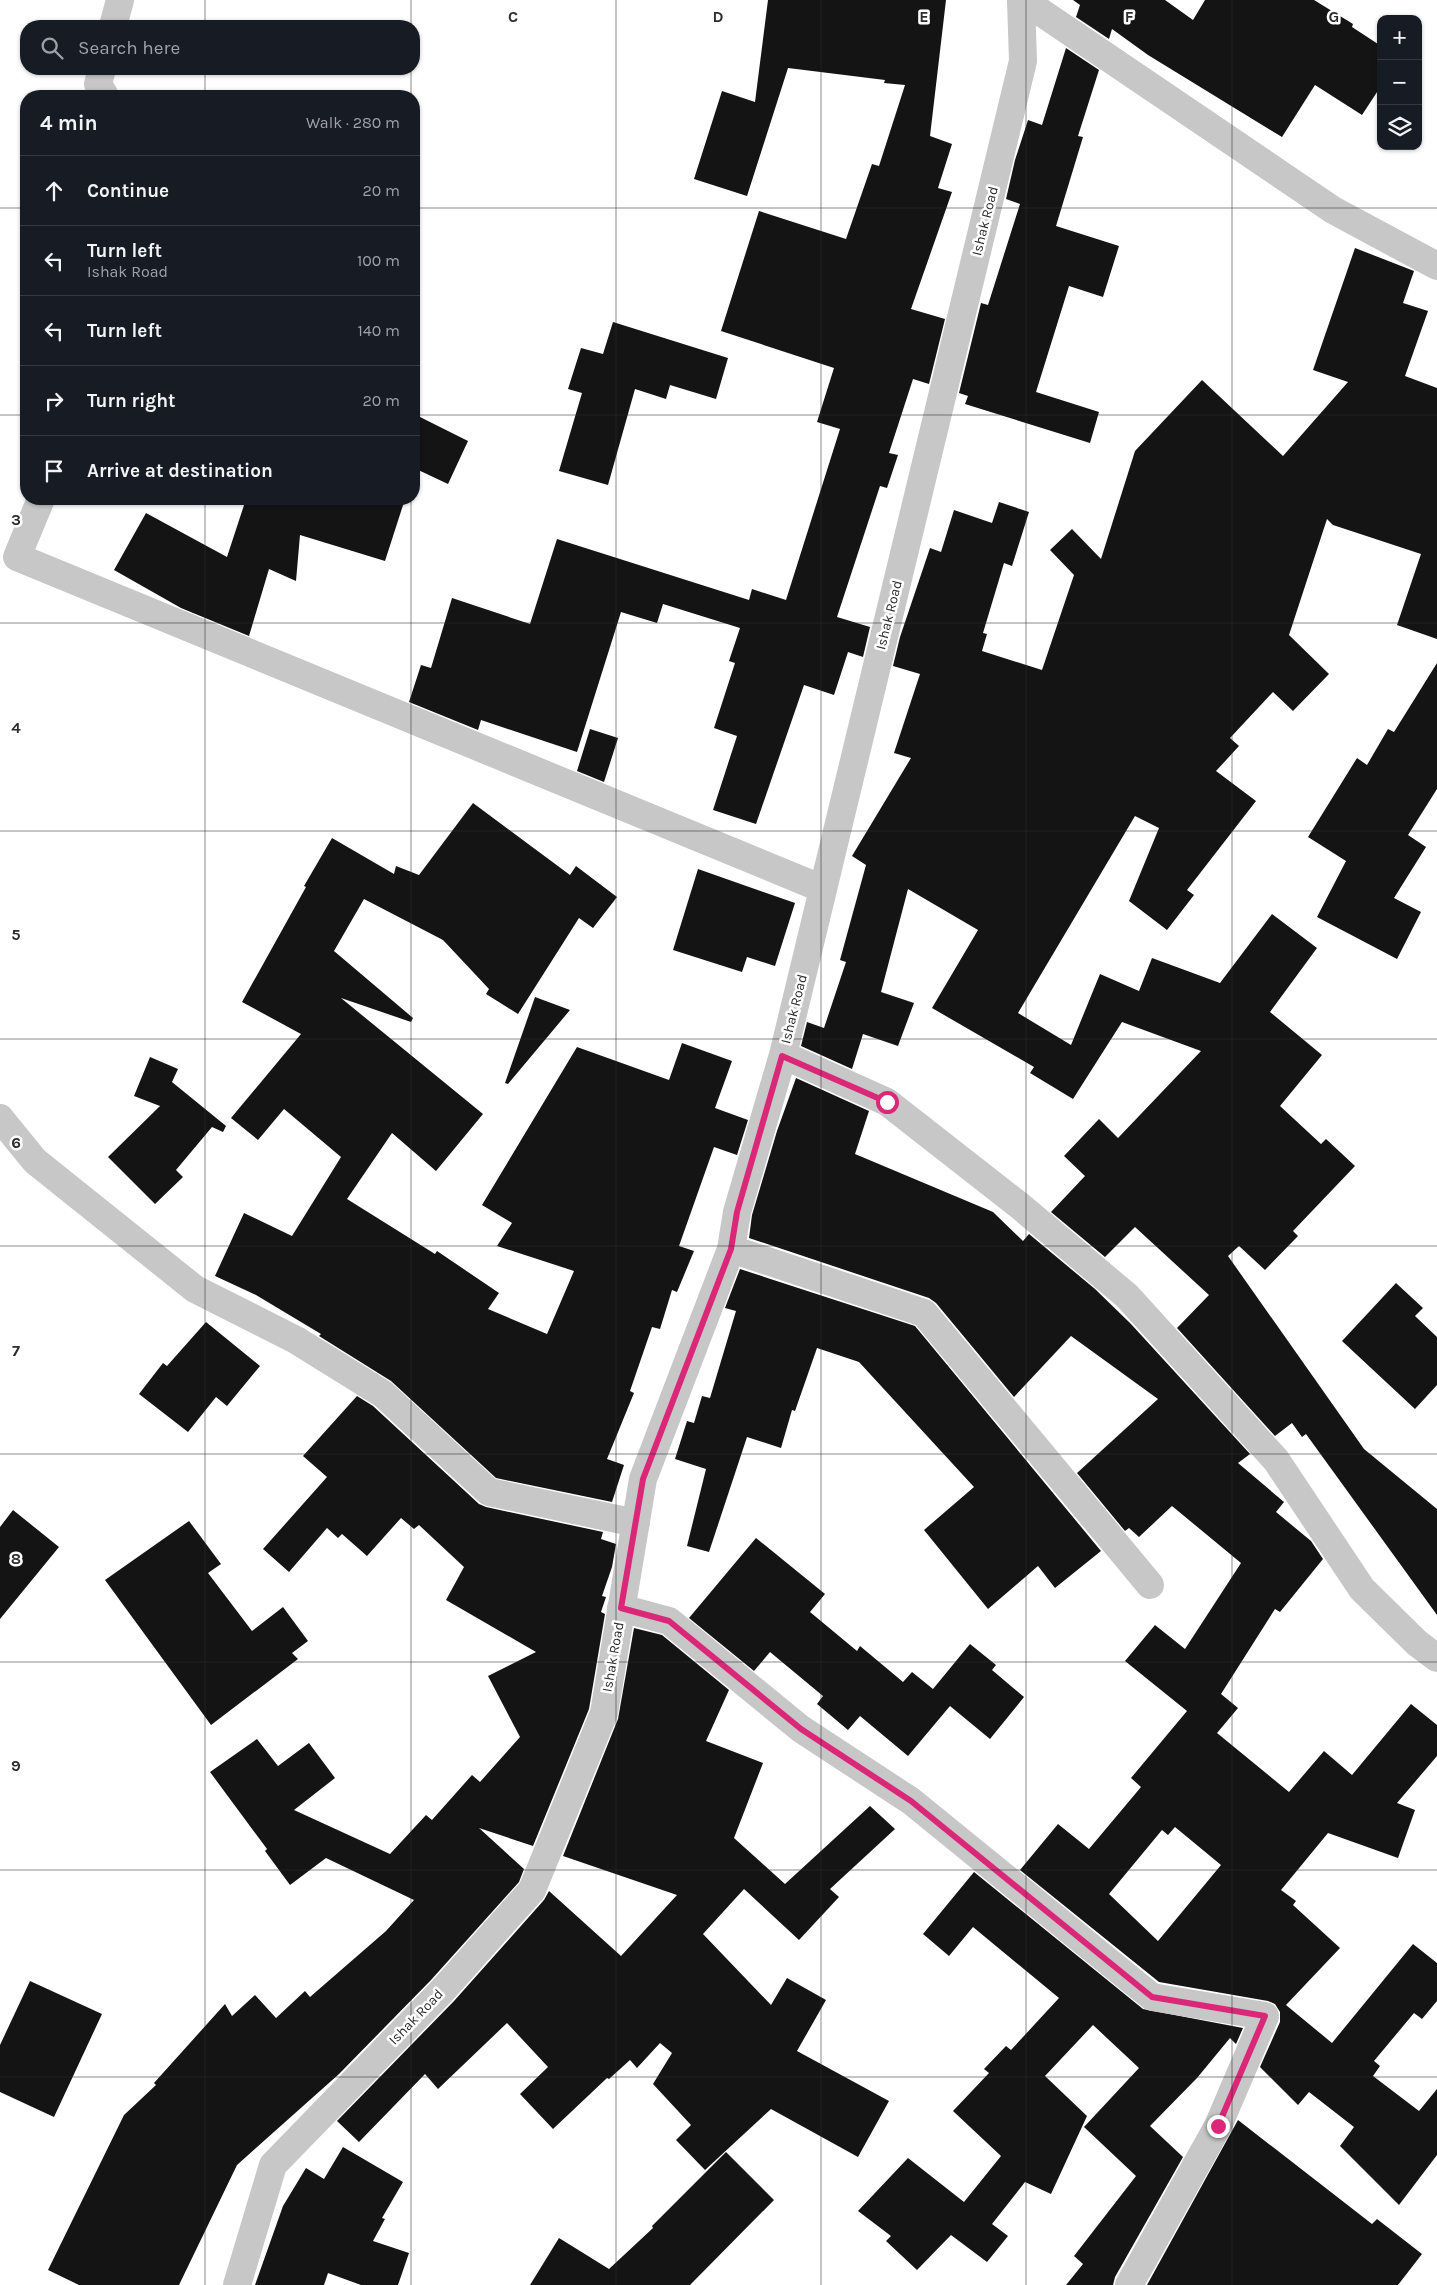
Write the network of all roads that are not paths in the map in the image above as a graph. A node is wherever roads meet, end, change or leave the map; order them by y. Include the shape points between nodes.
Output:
1 (120, 0) edge
2 (1022, 0) edge
3 (115, 20) edge
4 (100, 75) edge
5 (102, 90) edge
6 (1437, 266) edge
7 (39, 505) edge
8 (823, 889) junction
9 (782, 1056) junction
10 (0, 1118) edge
11 (731, 1249) junction
12 (636, 1523) junction
13 (1150, 1585) dead end
14 (621, 1608) junction
15 (1437, 1658) edge
16 (237, 2285) edge
17 (1129, 2285) edge

1 - 3 street
2 - 6 street via 1333,210
2 - 8 street, Ishak Road via 1023,60
4 - 5 street via 98,84
7 - 8 street via 17,557
8 - 9 street, Ishak Road
9 - 11 street, Ishak Road via 737,1212
9 - 15 street via 887,1102 1020,1206 1127,1296 1276,1460 1362,1590
10 - 12 street via 35,1161 195,1289 296,1340 383,1394 489,1492
11 - 12 street, Ishak Road via 643,1479
11 - 13 street via 924,1312
12 - 14 street, Ishak Road
14 - 16 street, Ishak Road via 604,1714 532,1890 442,1991 273,2164
14 - 17 street via 669,1621 801,1729 911,1801 1152,1997 1265,2016 1218,2126

